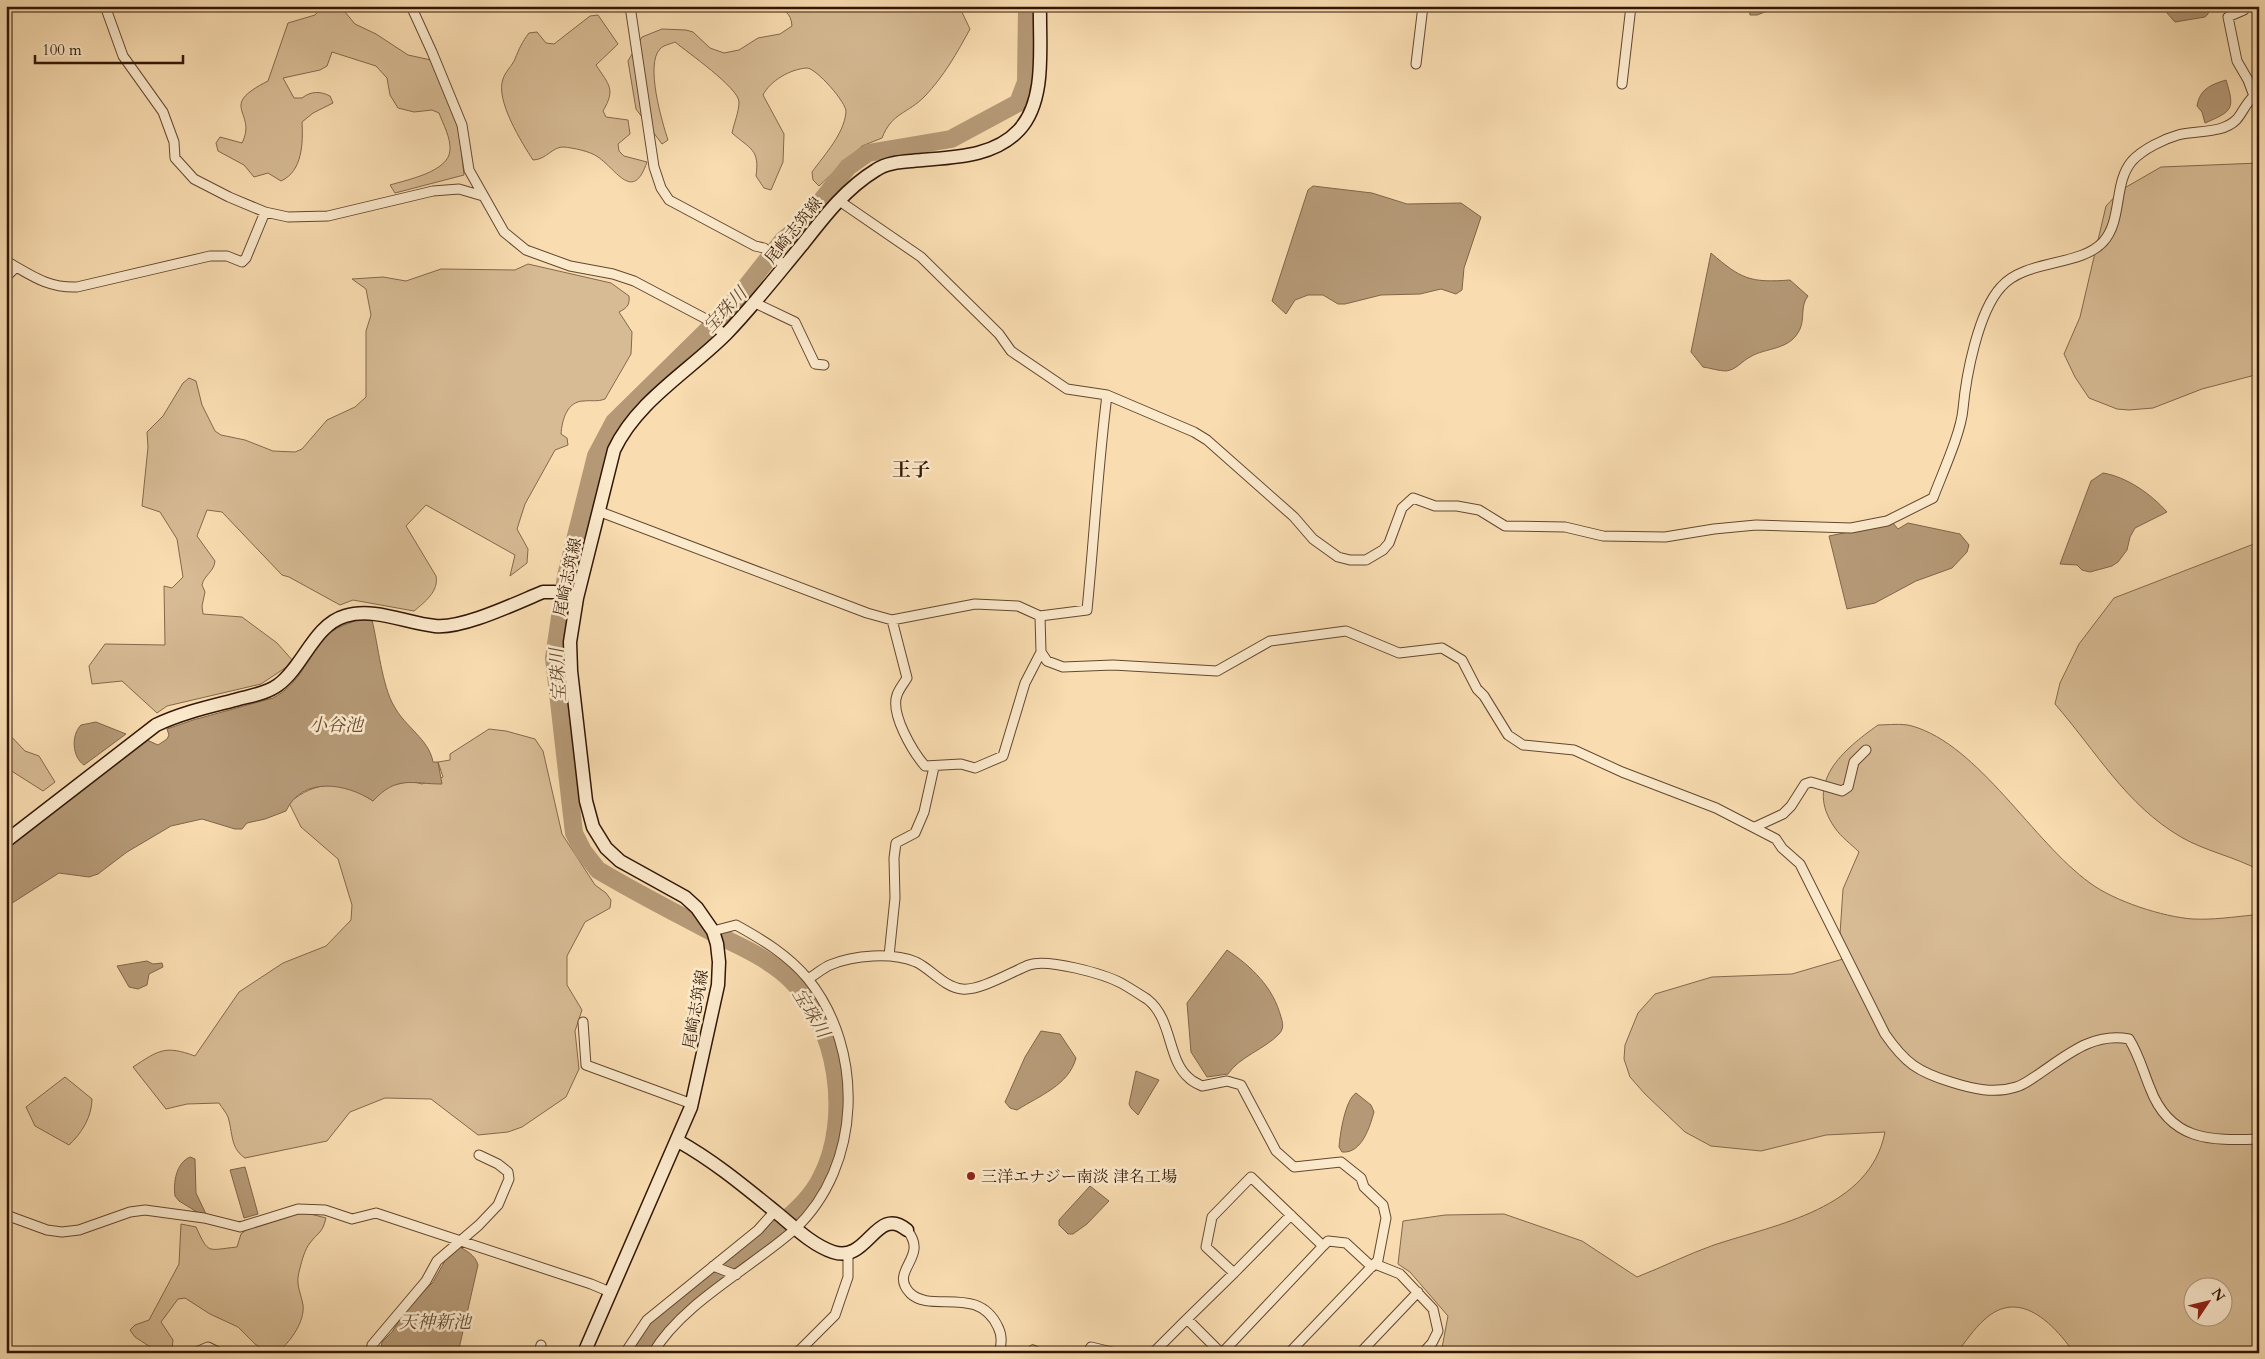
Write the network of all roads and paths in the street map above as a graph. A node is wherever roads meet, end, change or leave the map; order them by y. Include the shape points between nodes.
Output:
1 (105, 6) edge
2 (411, 6) edge
3 (630, 6) edge
4 (1040, 6) edge
5 (1423, 6) edge
6 (1631, 6) edge
7 (2246, 6) edge
8 (1416, 64) dead end
9 (1622, 84) dead end
10 (483, 196) junction
11 (838, 200) junction
12 (265, 212) junction
13 (6, 261) edge
14 (781, 263) junction
15 (16, 267) junction
16 (6, 277) edge
17 (755, 303) junction
18 (722, 333) junction
19 (824, 365) dead end
20 (1107, 395) junction
21 (598, 511) junction
22 (574, 598) junction
23 (1040, 616) junction
24 (892, 620) junction
25 (1041, 652) junction
26 (1866, 750) dead end
27 (934, 767) junction
28 (1755, 827) junction
29 (6, 841) edge
30 (719, 934) junction
31 (889, 956) junction
32 (808, 979) junction
33 (583, 1022) dead end
34 (692, 1104) junction
35 (2259, 1139) edge
36 (678, 1141) junction
37 (479, 1155) dead end
38 (776, 1212) junction
39 (6, 1215) edge
40 (1291, 1215) junction
41 (794, 1227) junction
42 (907, 1230) joint
43 (458, 1241) junction
44 (1324, 1246) junction
45 (848, 1254) junction
46 (1373, 1265) junction
47 (713, 1266) junction
48 (1234, 1272) junction
49 (736, 1275) junction
50 (610, 1292) junction
51 (1418, 1292) junction
52 (1187, 1319) junction
53 (194, 1353) edge
54 (220, 1353) edge
55 (371, 1353) edge
56 (584, 1353) edge
57 (625, 1353) edge
58 (653, 1353) edge
59 (797, 1353) edge
60 (999, 1353) edge
61 (1031, 1353) edge
62 (1039, 1353) edge
63 (1087, 1353) edge
64 (1116, 1353) edge
65 (1153, 1353) edge
66 (1221, 1353) edge
67 (1289, 1353) edge
68 (1360, 1353) edge
69 (1424, 1353) edge

1 - 12 street via 123,56 163,112 174,142 175,158 194,179
2 - 10 street via 462,125 468,170
3 - 14 street via 648,134 661,188 669,200 764,248
4 - 11 main road, 尾崎志筑線 via 1038,84 1032,109 1018,132 989,150 896,162 877,169
5 - 8 street
6 - 9 street
7 - 20 street via 2228,17 2236,62 2254,96 2244,104 2236,120 2217,129 2172,137 2132,161 2114,222 2102,243 2087,252 2022,272 2001,286 1983,321 1964,408 1933,498 1887,521 1851,528 1756,525 1665,537 1603,536 1565,527 1505,526 1479,510 1435,506 1413,498 1402,508 1383,550 1366,560 1350,560 1338,557 1314,539 1294,517 1207,440
10 - 12 street via 459,189 433,191 328,216 288,217
10 - 18 street via 504,232 526,250 570,266 613,274 634,282 706,319
11 - 14 main road, 尾崎志筑線
11 - 20 street via 921,257 999,334 1011,351 1068,389
12 - 15 street via 242,262 227,256 210,256 76,287 59,288
13 - 15 street
14 - 17 main road, 尾崎志筑線
15 - 16 street
17 - 18 main road, 尾崎志筑線
17 - 19 street via 795,322 815,364
18 - 21 main road, 尾崎志筑線 via 623,430 614,450
20 - 23 street via 1088,610
21 - 22 main road, 尾崎志筑線
21 - 24 street
22 - 29 main road via 543,592 456,624 436,626 373,614 346,616 328,625 288,677 276,687 175,716 156,726
22 - 30 main road, 尾崎志筑線 via 571,671 586,801 593,827 606,848 620,861 685,897
23 - 24 street via 1018,606 975,604
23 - 25 street
24 - 27 street via 907,678 896,697 898,719 916,756 925,766
25 - 27 street via 1025,683 1003,756 975,768 961,764
25 - 28 street via 1047,661 1063,667 1113,665 1217,671 1270,641 1346,632 1399,653 1442,648 1462,660 1508,735 1523,745 1574,750
26 - 28 street via 1854,762 1848,787 1842,791 1811,782 1805,784 1782,814
27 - 31 street via 924,812 914,833 896,843
28 - 35 street via 1776,839 1800,864 1885,1034 1901,1058 1921,1071 1974,1089 2015,1088 2079,1047 2113,1036 2129,1038 2154,1098 2172,1122 2196,1136 2222,1140
30 - 32 street via 736,925 766,941
30 - 34 main road, 尾崎志筑線 via 718,985
31 - 32 street via 830,965
31 - 46 street via 916,962 961,989 972,989 1032,964 1047,963 1120,982 1148,1000 1157,1010 1188,1078 1202,1086 1227,1082 1241,1086 1276,1150 1294,1167 1341,1162 1361,1178 1364,1187 1383,1204 1386,1218 1378,1260
32 - 41 street via 837,1033 845,1061 849,1098 846,1134 834,1171 820,1198
33 - 34 street via 586,1065
34 - 36 main road, 尾崎志筑線
36 - 38 main road via 715,1164
36 - 50 main road, 尾崎志筑線
37 - 43 street via 508,1172 509,1179 498,1205
38 - 41 main road
38 - 47 street
39 - 43 street via 62,1232 145,1210 204,1218 240,1227 294,1209 317,1209 352,1219 376,1213
40 - 44 street
40 - 48 street
40 - 48 street via 1250,1177 1212,1217 1206,1247
41 - 45 main road via 834,1252
41 - 49 street
42 - 45 main road via 899,1223 890,1222
42 - 60 street via 915,1246 904,1274 909,1292 919,1298 969,1303 986,1311 994,1317 1000,1332
43 - 50 street
43 - 55 street via 437,1261 426,1281 372,1345
44 - 46 street via 1328,1241 1346,1243
44 - 66 street
45 - 59 street via 848,1277 835,1315
46 - 51 street via 1400,1274
46 - 67 street
47 - 49 street
47 - 57 street via 647,1320
48 - 52 street
49 - 58 street via 691,1311
50 - 56 main road, 尾崎志筑線
51 - 68 street
51 - 69 street via 1433,1309 1438,1332
52 - 65 street
52 - 66 street
53 - 54 street via 208,1347
61 - 62 street via 1033,1350
63 - 64 street via 1091,1346

